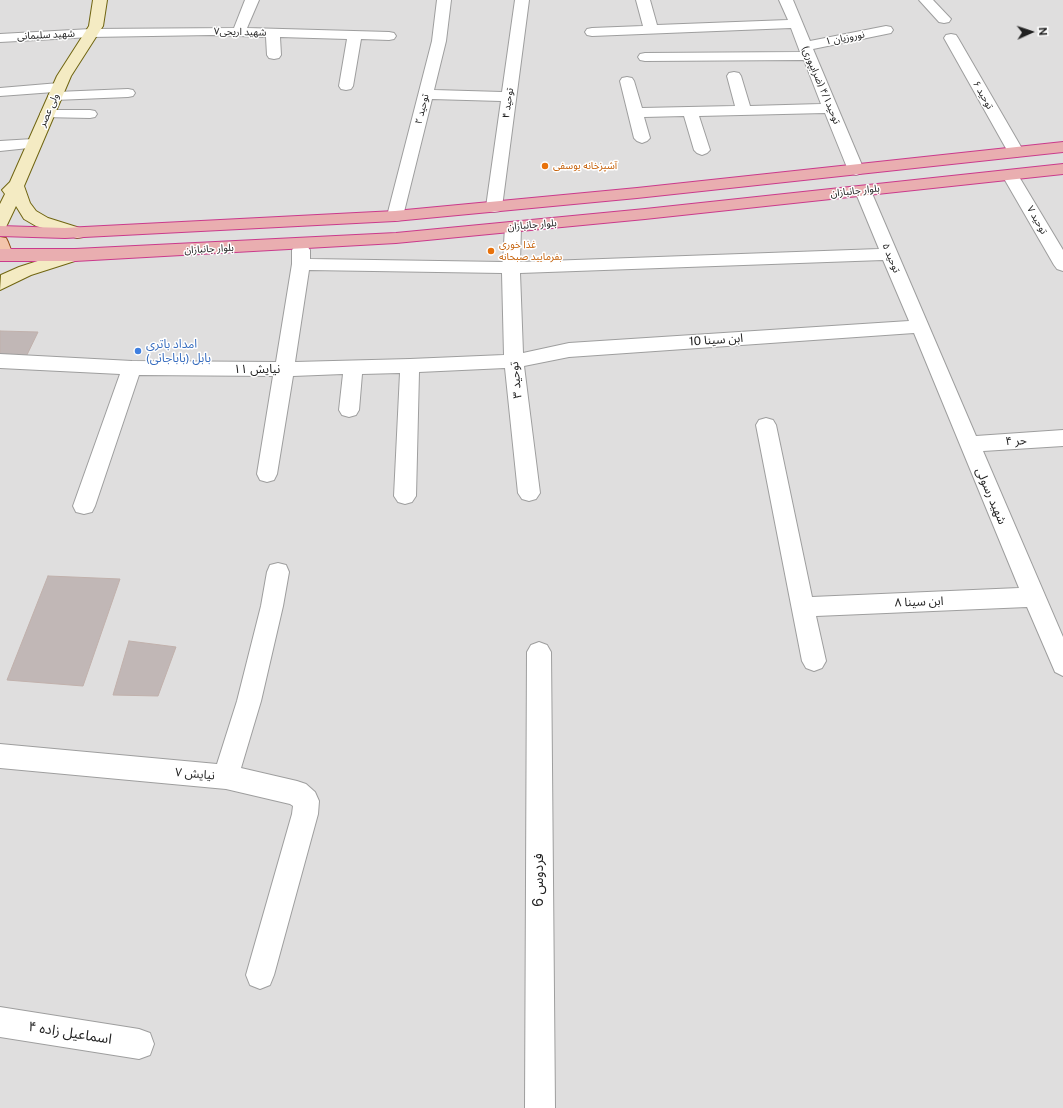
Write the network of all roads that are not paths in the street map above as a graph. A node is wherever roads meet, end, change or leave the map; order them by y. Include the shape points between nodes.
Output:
1 (100, 0) edge
2 (252, 0) edge
3 (444, 0) edge
4 (522, 0) edge
5 (643, 0) edge
6 (786, 0) edge
7 (926, 0) edge
8 (944, 19) dead end
9 (796, 24) junction
10 (651, 30) junction
11 (886, 30) dead end
12 (239, 32) junction
13 (273, 32) junction
14 (592, 32) dead end
15 (91, 33) junction
16 (355, 35) junction
17 (389, 36) dead end
18 (0, 38) edge
19 (951, 38) dead end
20 (807, 51) junction
21 (274, 55) dead end
22 (646, 57) dead end
23 (734, 76) dead end
24 (627, 81) dead end
25 (346, 86) dead end
26 (57, 91) junction
27 (0, 92) edge
28 (128, 93) dead end
29 (426, 94) junction
30 (509, 97) junction
31 (830, 108) junction
32 (744, 110) junction
33 (690, 111) junction
34 (635, 113) junction
35 (47, 114) junction
36 (90, 114) dead end
37 (642, 138) dead end
38 (33, 144) junction
39 (0, 146) edge
40 (1063, 148) edge
41 (702, 150) dead end
42 (1016, 152) junction
43 (1063, 169) edge
44 (856, 170) junction
45 (1010, 175) junction
46 (16, 186) junction
47 (863, 191) junction
48 (0, 198) edge
49 (494, 207) junction
50 (395, 216) junction
51 (0, 223) edge
52 (513, 227) junction
53 (0, 231) edge
54 (78, 232) junction
55 (301, 244) junction
56 (1, 253) edge
57 (889, 254) junction
58 (75, 255) junction
59 (301, 264) junction
60 (1063, 265) edge
61 (511, 268) junction
62 (0, 284) edge
63 (920, 326) junction
64 (0, 361) edge
65 (514, 361) junction
66 (410, 366) junction
67 (353, 367) junction
68 (132, 368) junction
69 (285, 369) junction
70 (349, 410) dead end
71 (766, 425) dead end
72 (1063, 438) edge
73 (969, 444) junction
74 (267, 474) dead end
75 (529, 492) dead end
76 (405, 496) dead end
77 (84, 506) dead end
78 (278, 572) dead end
79 (1034, 597) junction
80 (804, 607) junction
81 (539, 652) dead end
82 (814, 661) dead end
83 (1063, 666) edge
84 (0, 756) edge
85 (226, 777) junction
86 (260, 975) dead end
87 (0, 1022) edge
88 (140, 1044) dead end
89 (540, 1108) edge

1 - 15 main road, ولی عصر via 96,26
2 - 12 street
3 - 29 street, توحید ۲ via 439,41
4 - 30 street, توحید ۴
5 - 10 street
6 - 9 street, توحید۴/۱ (ضرابپوری)
7 - 8 street
9 - 10 street
9 - 20 street, توحید۴/۱ (ضرابپوری)
10 - 14 street
11 - 20 street, نوروزیان ۱
12 - 13 street, شهید اریحی۷
12 - 15 street, شهید اریحی۷
13 - 16 street, شهید اریحی۷
13 - 21 street
15 - 18 street, شهید سلیمانی
15 - 26 main road, ولی عصر
16 - 17 street, شهید اریحی۷
16 - 25 street
19 - 42 street, توحید ۶
20 - 22 street, نوروزیان ۱
20 - 31 street, توحید۴/۱ (ضرابپوری)
23 - 32 street
24 - 34 street
26 - 27 street
26 - 28 street
26 - 35 main road, ولی عصر
29 - 30 street
29 - 50 street, توحید ۲
30 - 49 street, توحید ۴
31 - 32 street
31 - 44 street, توحید۴/۱ (ضرابپوری)
32 - 33 street
33 - 34 street
33 - 41 street
34 - 37 street
35 - 36 street
35 - 38 main road, ولی عصر
38 - 39 street
38 - 46 main road, ولی عصر
40 - 42 highway, بلوار جانبازان
42 - 44 highway, بلوار جانبازان
43 - 45 highway, بلوار جانبازان
44 - 49 highway, بلوار جانبازان
45 - 47 highway, بلوار جانبازان
45 - 60 street, توحید ۷
46 - 48 main road
46 - 51 main road, ولی عصر
46 - 54 main road via 30,215 42,222
47 - 52 highway, بلوار جانبازان
47 - 57 street, توحید ۵
49 - 50 highway, بلوار جانبازان
50 - 54 highway, بلوار جانبازان
52 - 55 highway, بلوار جانبازان
52 - 61 street, توحید ۳
53 - 54 highway, بلوار جانبازان
55 - 58 highway, بلوار جانبازان
55 - 59 street
56 - 58 highway, بلوار جانبازان
57 - 61 street
57 - 63 street, توحید ۵
58 - 62 main road via 25,271
59 - 61 street
59 - 69 street
61 - 65 street, توحید ۳
63 - 65 street, ابن سینا 10 via 569,350
63 - 73 street, شهید رسولی
64 - 68 street, نیایش ۱۱
65 - 66 street, نیایش ۱۱
65 - 75 street, توحید ۳
66 - 67 street, نیایش ۱۱
66 - 76 street
67 - 69 street, نیایش ۱۱
67 - 70 street
68 - 69 street, نیایش ۱۱
68 - 77 street
69 - 74 street
71 - 80 street
72 - 73 street, حر ۴
73 - 79 street, شهید رسولی
78 - 85 street, نیایش ۷ via 249,701
79 - 80 street, ابن سینا ۸
79 - 83 street, شهید رسولی
80 - 82 street
81 - 89 street, فردوس 6
84 - 85 street, نیایش ۷
85 - 86 street via 297,793 306,801 305,814
87 - 88 street, اسماعیل زاده ۴

